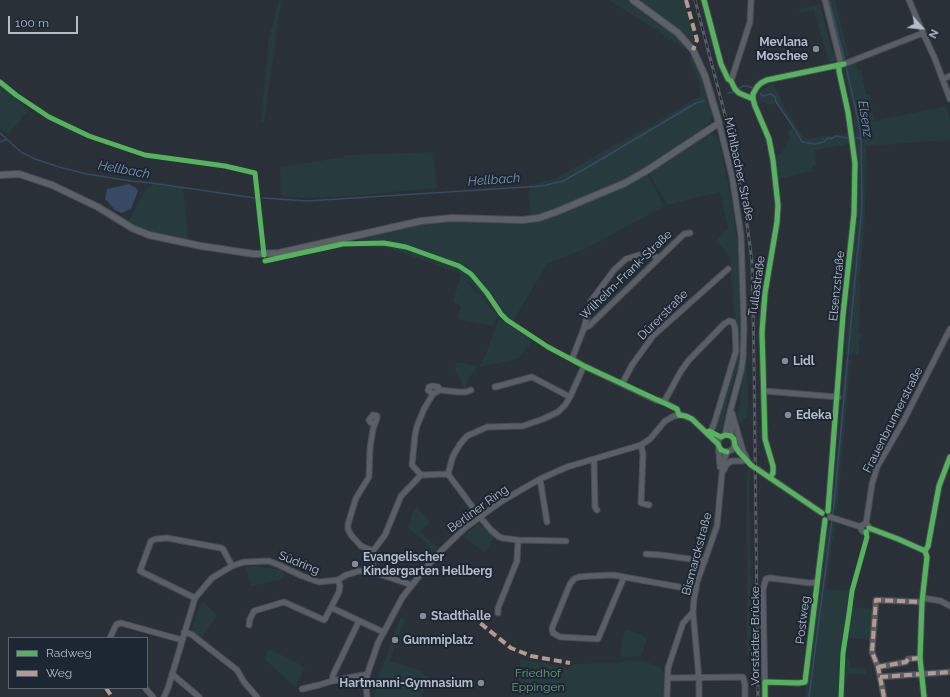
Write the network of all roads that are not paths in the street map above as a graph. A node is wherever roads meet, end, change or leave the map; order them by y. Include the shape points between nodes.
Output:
1 (633, 0) edge
2 (704, 0) edge
3 (751, 0) edge
4 (825, 0) edge
5 (909, 0) edge
6 (922, 33) junction
7 (841, 64) junction
8 (950, 76) edge
9 (943, 79) junction
10 (731, 81) junction
11 (753, 96) junction
12 (950, 99) edge
13 (719, 123) junction
14 (0, 174) edge
15 (690, 233) dead end
16 (658, 258) junction
17 (728, 269) dead end
18 (584, 328) junction
19 (950, 329) edge
20 (584, 366) junction
21 (622, 384) junction
22 (495, 387) dead end
23 (472, 390) dead end
24 (764, 391) junction
25 (570, 397) junction
26 (838, 397) junction
27 (734, 398) junction
28 (664, 402) junction
29 (732, 413) junction
30 (679, 415) junction
31 (374, 424) dead end
32 (710, 433) junction
33 (726, 436) junction
34 (641, 445) junction
35 (719, 446) junction
36 (735, 446) junction
37 (728, 452) junction
38 (950, 457) edge
39 (594, 460) junction
40 (743, 461) junction
41 (751, 465) junction
42 (723, 473) junction
43 (448, 474) junction
44 (421, 475) junction
45 (770, 478) junction
46 (540, 479) junction
47 (721, 488) junction
48 (649, 505) dead end
49 (597, 510) dead end
50 (828, 511) junction
51 (822, 513) junction
52 (480, 517) junction
53 (828, 519) junction
54 (547, 522) dead end
55 (865, 526) junction
56 (518, 540) junction
57 (566, 542) dead end
58 (373, 551) junction
59 (926, 551) junction
60 (646, 554) dead end
61 (705, 561) junction
62 (232, 566) junction
63 (373, 572) junction
64 (624, 577) junction
65 (338, 580) junction
66 (817, 582) junction
67 (412, 585) junction
68 (696, 590) junction
69 (195, 598) junction
70 (922, 600) junction
71 (950, 606) edge
72 (332, 608) junction
73 (693, 612) junction
74 (498, 613) dead end
75 (359, 621) junction
76 (249, 625) dead end
77 (184, 632) junction
78 (382, 632) junction
79 (110, 637) edge
80 (182, 640) junction
81 (920, 658) junction
82 (878, 667) junction
83 (950, 672) edge
84 (172, 674) junction
85 (922, 674) junction
86 (367, 675) junction
87 (880, 677) junction
88 (668, 678) junction
89 (699, 679) junction
90 (332, 681) junction
91 (765, 682) junction
92 (146, 689) edge
93 (302, 689) dead end
94 (153, 697) edge
95 (164, 697) edge
96 (199, 697) edge
97 (257, 697) edge
98 (367, 697) edge
99 (666, 697) edge
100 (699, 697) edge
101 (744, 697) edge
102 (765, 697) edge
103 (884, 697) edge
104 (924, 697) edge

1 - 13 main road, Mühlbacher Straße via 678,33 693,50 705,76
2 - 10 street via 722,64
3 - 10 street via 750,22
4 - 7 street, Elsenzstraße
5 - 6 street
6 - 7 street
6 - 9 street
7 - 11 street via 766,80 757,87
7 - 26 street, Elsenzstraße via 839,71 855,163 854,214
8 - 9 street
9 - 12 street
10 - 11 street via 739,93
11 - 24 street, Tullastraße via 770,146 778,205 762,332
13 - 14 main road via 646,171 606,191 539,218 452,218 421,221 271,254 201,246 149,235 52,185 19,174
13 - 27 street, Mühlbacher Straße via 732,176 741,235 744,346
15 - 16 street, Wilhelm-Frank-Straße via 684,234
16 - 18 street, Wilhelm-Frank-Straße
16 - 18 street via 653,255 639,255 626,259 614,270 591,301
17 - 21 street, Dürerstraße via 653,336
18 - 20 street, Wilhelm-Frank-Straße via 572,359
19 - 55 street, Frauenbrunnerstraße via 877,467
20 - 21 street
20 - 25 street
21 - 28 street
22 - 25 street via 532,377
23 - 44 street via 440,390 433,394 415,435 412,465
24 - 26 street
24 - 45 street, Tullastraße via 765,439 773,466
25 - 43 street via 558,412 543,419 523,426 488,428 467,436 453,456
26 - 50 street, Elsenzstraße
27 - 29 street, Mühlbacher Straße
27 - 33 street, Mühlbacher Straße
28 - 30 street via 677,409
28 - 32 street via 689,360 724,324 733,322 736,351
29 - 33 street, Mühlbacher Straße
29 - 41 street, Mühlbacher Straße via 743,451
30 - 32 street via 692,419
30 - 34 street, Berliner Ring via 665,421 650,439
31 - 58 street via 369,477 356,498 348,524 351,535 361,546
32 - 33 street
32 - 35 street
33 - 35 street
33 - 36 street via 735,440
34 - 39 street, Berliner Ring
34 - 48 street via 641,503
35 - 37 street
35 - 47 street, Bismarckstraße
36 - 37 street
36 - 41 street, Mühlbacher Straße
37 - 40 street, Mühlbacher Straße
37 - 42 street, Bismarckstraße via 723,463
38 - 59 street via 938,486
39 - 46 street, Berliner Ring via 568,467
39 - 49 street
40 - 41 street, Mühlbacher Straße
40 - 42 street via 731,461
41 - 45 street, Mühlbacher Straße
42 - 47 street, Bismarckstraße
43 - 44 street
43 - 52 street
44 - 58 street via 401,496 385,535
45 - 51 street, Mühlbacher Straße
46 - 52 street, Berliner Ring
46 - 54 street
47 - 61 street, Bismarckstraße via 717,526
50 - 51 street
50 - 53 street
51 - 53 street via 822,517
52 - 56 street via 498,536
52 - 67 street, Berliner Ring via 448,543
53 - 55 street
53 - 66 street, Postweg
55 - 59 street
56 - 57 street
56 - 74 street via 517,561
58 - 63 street
59 - 70 street via 928,557
60 - 61 street
61 - 68 street, Bismarckstraße
62 - 65 street, Südring via 244,562 269,561 312,581
62 - 69 street, Südring via 212,578
62 - 69 street via 221,548 167,538 151,541 140,571
63 - 65 street, Südring via 359,571
63 - 67 street, Südring
64 - 64 street via 614,575 574,579 552,628 553,633 560,637 598,638
64 - 68 street
65 - 72 street via 339,592
66 - 91 street, Postweg via 805,682
66 - 91 street, Vorstädter Brücke via 766,579 763,589
67 - 78 street, Berliner Ring
68 - 73 street, Bismarckstraße
69 - 77 street, Südring
70 - 71 street via 941,601
70 - 81 street
70 - 82 street via 876,600 872,652
72 - 75 street
72 - 76 street via 324,620 284,602 254,611
73 - 88 street via 683,623 668,668
73 - 89 street, Bismarckstraße
75 - 78 street
75 - 90 street
77 - 80 street, Südring
77 - 97 street via 191,634 237,670
78 - 86 street, Berliner Ring
79 - 80 street via 120,623
80 - 84 street, Südring
81 - 82 street
81 - 85 street
82 - 87 street
83 - 85 street
84 - 95 street, Südring
84 - 96 street
85 - 87 street
85 - 104 street
86 - 90 street
86 - 98 street, Berliner Ring
87 - 103 street
88 - 89 street
88 - 99 street
89 - 100 street, Bismarckstraße
89 - 101 street via 743,678
90 - 93 street
91 - 102 street, Vorstädter Brücke
92 - 94 street

